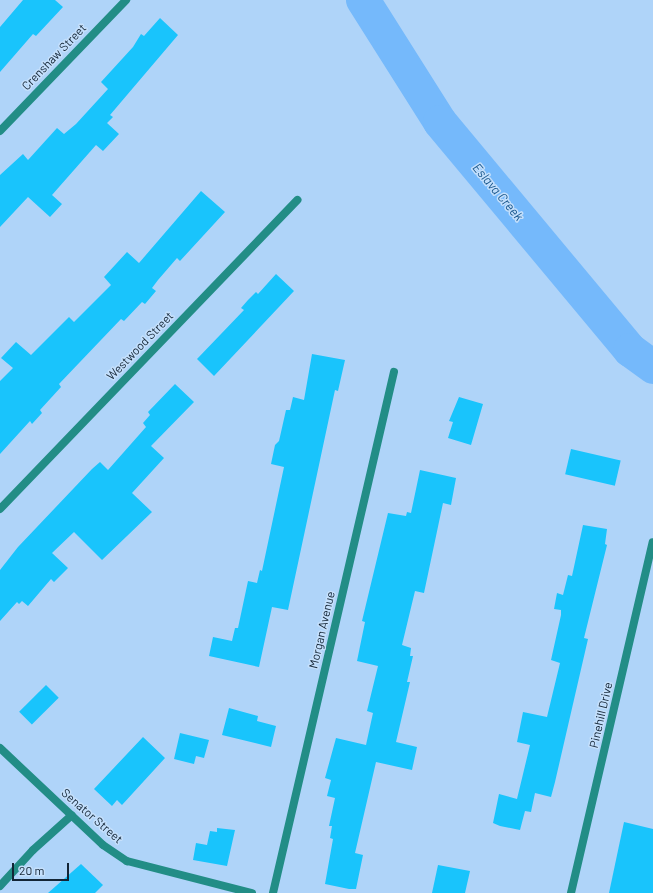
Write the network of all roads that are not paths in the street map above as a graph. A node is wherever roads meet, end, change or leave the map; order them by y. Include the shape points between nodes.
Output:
1 (126, 0) edge
2 (0, 131) edge
3 (297, 200) dead end
4 (394, 372) dead end
5 (0, 509) edge
6 (653, 542) edge
7 (0, 748) edge
8 (72, 815) junction
9 (0, 886) edge
10 (252, 893) edge
11 (273, 893) edge
12 (571, 893) edge

1 - 2 street, Crenshaw Street
3 - 5 street, Westwood Street
4 - 11 street, Morgan Avenue
6 - 12 street, Pinehill Drive
7 - 8 street, Senator Street
8 - 9 street via 33,850
8 - 10 street, Senator Street via 103,845 127,861

